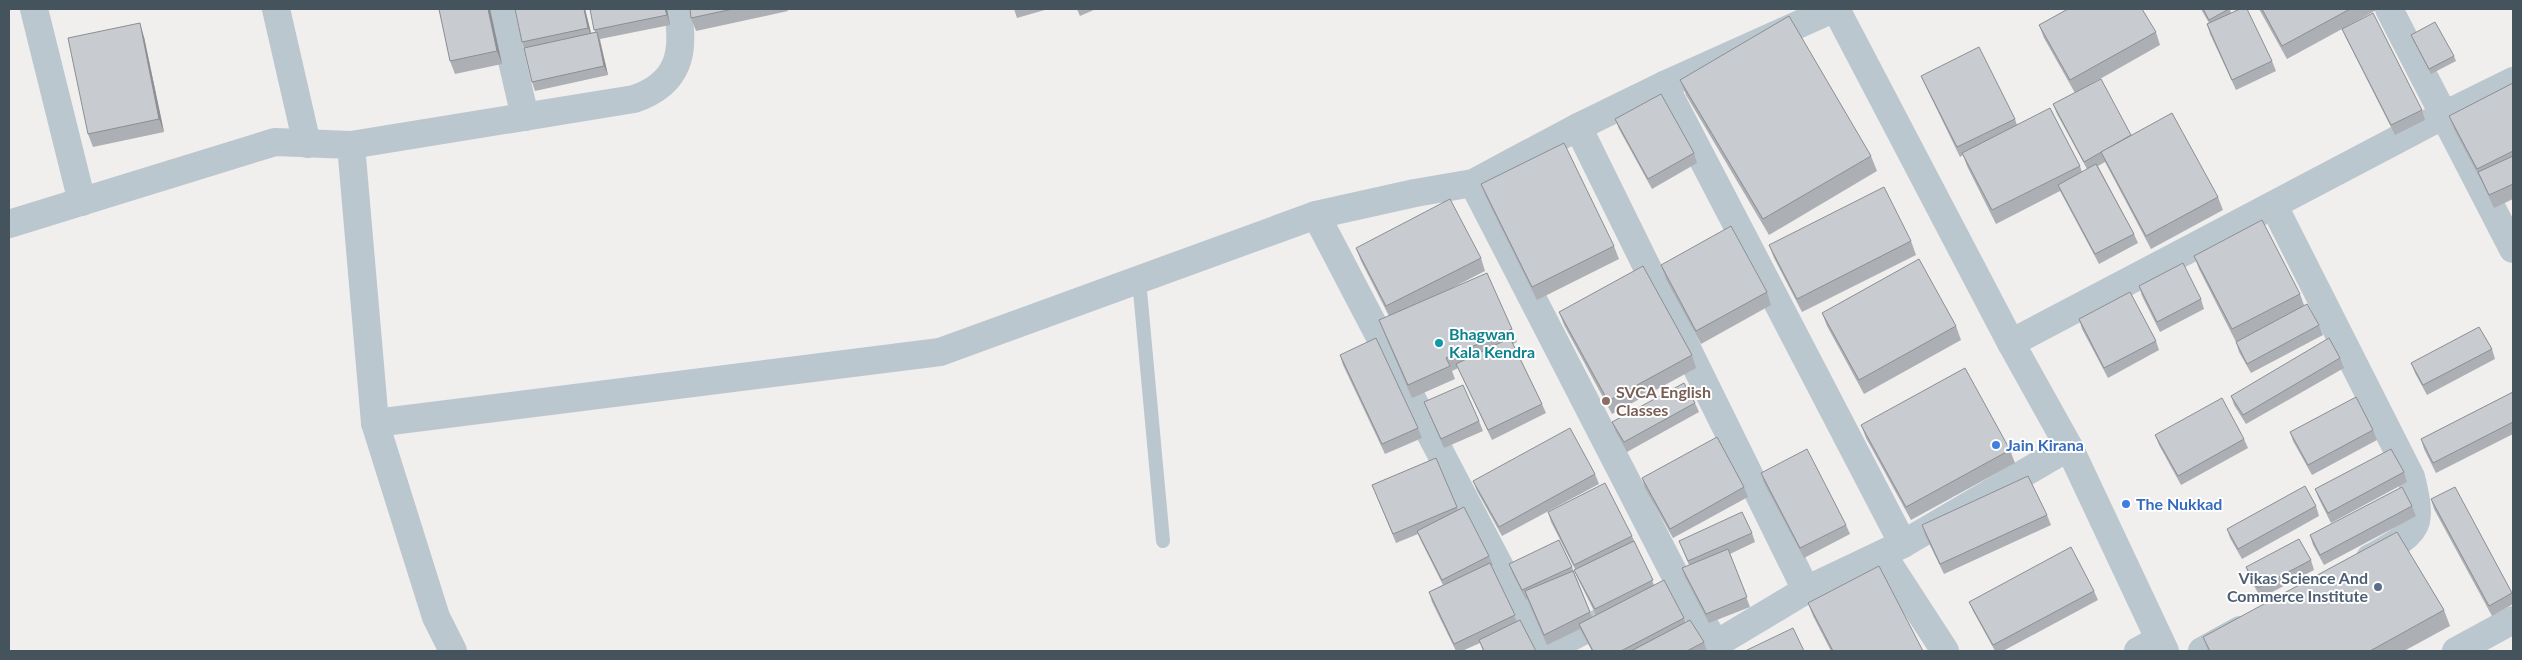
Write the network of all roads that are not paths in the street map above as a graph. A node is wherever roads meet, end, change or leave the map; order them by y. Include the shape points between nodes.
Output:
1 (34, 9) edge
2 (276, 9) edge
3 (500, 9) edge
4 (677, 9) edge
5 (1834, 9) edge
6 (2389, 9) edge
7 (2513, 81) edge
8 (1664, 85) junction
9 (2444, 115) junction
10 (525, 117) junction
11 (1578, 127) junction
12 (307, 144) junction
13 (351, 145) junction
14 (1473, 183) junction
15 (82, 202) junction
16 (2274, 206) junction
17 (1316, 215) junction
18 (9, 224) edge
19 (2513, 249) edge
20 (1139, 280) junction
21 (2011, 343) junction
22 (375, 423) junction
23 (2069, 447) junction
24 (1163, 541) dead end
25 (1893, 549) junction
26 (2346, 571) edge
27 (1678, 581) junction
28 (1806, 590) junction
29 (2261, 618) edge
30 (2513, 620) edge
31 (1718, 648) edge
32 (2154, 648) edge
33 (453, 651) edge
34 (1544, 651) edge
35 (1945, 651) edge
36 (2202, 651) edge
37 (2456, 651) edge

1 - 15 street
2 - 12 street
3 - 10 street
4 - 10 street via 680,21 678,64 664,84 634,99
5 - 8 street
5 - 21 street
6 - 9 street
7 - 9 street
8 - 11 street
8 - 25 street
9 - 16 street
9 - 19 street
10 - 13 street
11 - 14 street
11 - 28 street
12 - 13 street
12 - 15 street via 275,142
13 - 22 street
14 - 17 street
14 - 27 street
15 - 18 street
16 - 21 street
16 - 26 street via 2411,477 2416,522 2406,535 2389,547
17 - 20 street
17 - 34 street
20 - 22 street via 940,352
20 - 24 lane
21 - 23 street
22 - 33 street via 436,618
23 - 25 street
23 - 32 street
25 - 28 street
25 - 35 street
27 - 31 street
27 - 34 street
28 - 31 street
29 - 36 street
30 - 37 street

